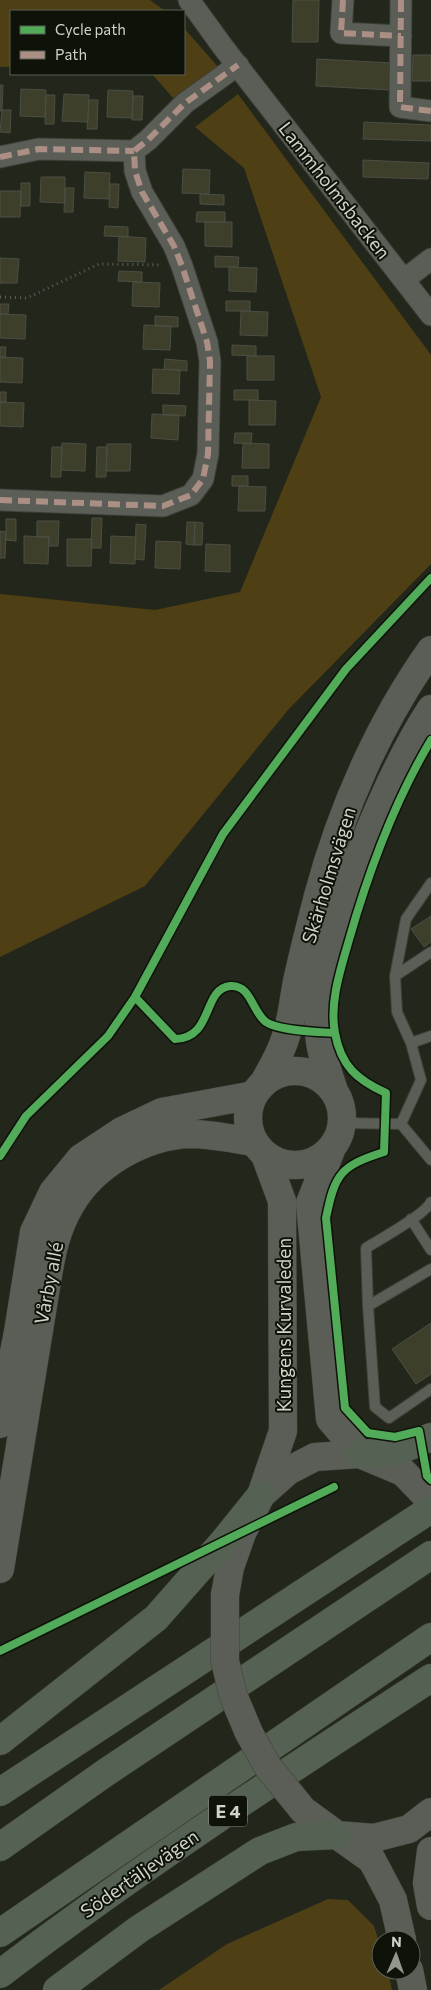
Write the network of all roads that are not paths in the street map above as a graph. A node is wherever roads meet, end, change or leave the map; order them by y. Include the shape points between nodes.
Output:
1 (190, 0) edge
2 (343, 0) edge
3 (401, 0) edge
4 (401, 36) junction
5 (238, 66) junction
6 (431, 111) edge
7 (134, 151) junction
8 (0, 156) edge
9 (431, 259) edge
10 (405, 279) junction
11 (431, 315) edge
12 (0, 500) edge
13 (431, 650) edge
14 (431, 709) edge
15 (431, 883) edge
16 (431, 952) edge
17 (396, 976) junction
18 (431, 1036) edge
19 (411, 1043) junction
20 (258, 1089) junction
21 (334, 1091) junction
22 (344, 1123) junction
23 (401, 1124) junction
24 (260, 1149) junction
25 (331, 1150) junction
26 (431, 1160) edge
27 (431, 1202) edge
28 (411, 1219) junction
29 (431, 1250) edge
30 (431, 1269) edge
31 (368, 1306) junction
32 (431, 1389) edge
33 (0, 1424) edge
34 (431, 1437) edge
35 (360, 1454) junction
36 (261, 1495) junction
37 (431, 1500) edge
38 (431, 1509) edge
39 (431, 1555) edge
40 (0, 1569) edge
41 (431, 1637) edge
42 (431, 1678) edge
43 (0, 1741) edge
44 (0, 1792) edge
45 (431, 1812) edge
46 (337, 1835) junction
47 (0, 1847) edge
48 (431, 1851) edge
49 (431, 1906) edge
50 (400, 1930) edge
51 (0, 1933) edge
52 (0, 1974) edge
53 (57, 1990) edge

1 - 5 street, Lammholmsbacken
2 - 4 street via 341,33
3 - 4 street
4 - 6 street via 400,107
5 - 7 street via 184,103
5 - 10 street, Lammholmsbacken
7 - 8 street via 39,149
7 - 12 street via 142,192 174,246 207,342 210,361 208,454 203,479 191,496 163,506
9 - 10 street
10 - 11 street, Lammholmsbacken
13 - 20 main road, Skärholmsvägen via 385,724 335,840 318,895 288,1028 276,1061
14 - 21 main road, Skärholmsvägen via 376,814 339,913 320,1003 319,1032
15 - 17 lane via 406,920
16 - 17 lane
17 - 19 lane via 397,1012
18 - 19 lane
19 - 23 lane via 421,1080
20 - 21 main road via 274,1076 300,1071 313,1074
20 - 24 main road via 248,1111 248,1127
20 - 33 main road, Vårby allé via 162,1112 122,1131 80,1158 53,1192 34,1232
21 - 22 main road via 342,1106
22 - 23 lane
22 - 25 main road via 340,1138
23 - 26 lane
24 - 25 main road via 280,1163 298,1166 316,1161
24 - 36 main road, Kungens Kurvaleden via 282,1201 283,1431
24 - 40 main road, Vårby allé via 208,1135 171,1136 148,1142 103,1169 86,1183 70,1205 54,1243
25 - 35 main road, Kungens Kurvaleden via 310,1203 330,1419
27 - 28 lane
28 - 29 lane
28 - 31 lane via 366,1248
30 - 31 lane
31 - 32 lane via 375,1407 389,1418
34 - 35 highway via 398,1451
35 - 36 main road via 315,1458 288,1471
35 - 37 main road via 402,1472
36 - 43 highway via 156,1618
36 - 46 main road, Kungens Kurvaleden, bridge via 230,1567 225,1595 225,1661 233,1695 268,1767 303,1810
38 - 44 highway
39 - 47 highway
41 - 51 highway
42 - 52 highway, Södertäljevägen / E 4 via 128,1879
45 - 46 main road via 409,1829 374,1838
46 - 50 main road via 372,1860 393,1900
46 - 53 highway via 296,1837 260,1851 139,1929
48 - 49 main road via 427,1883

